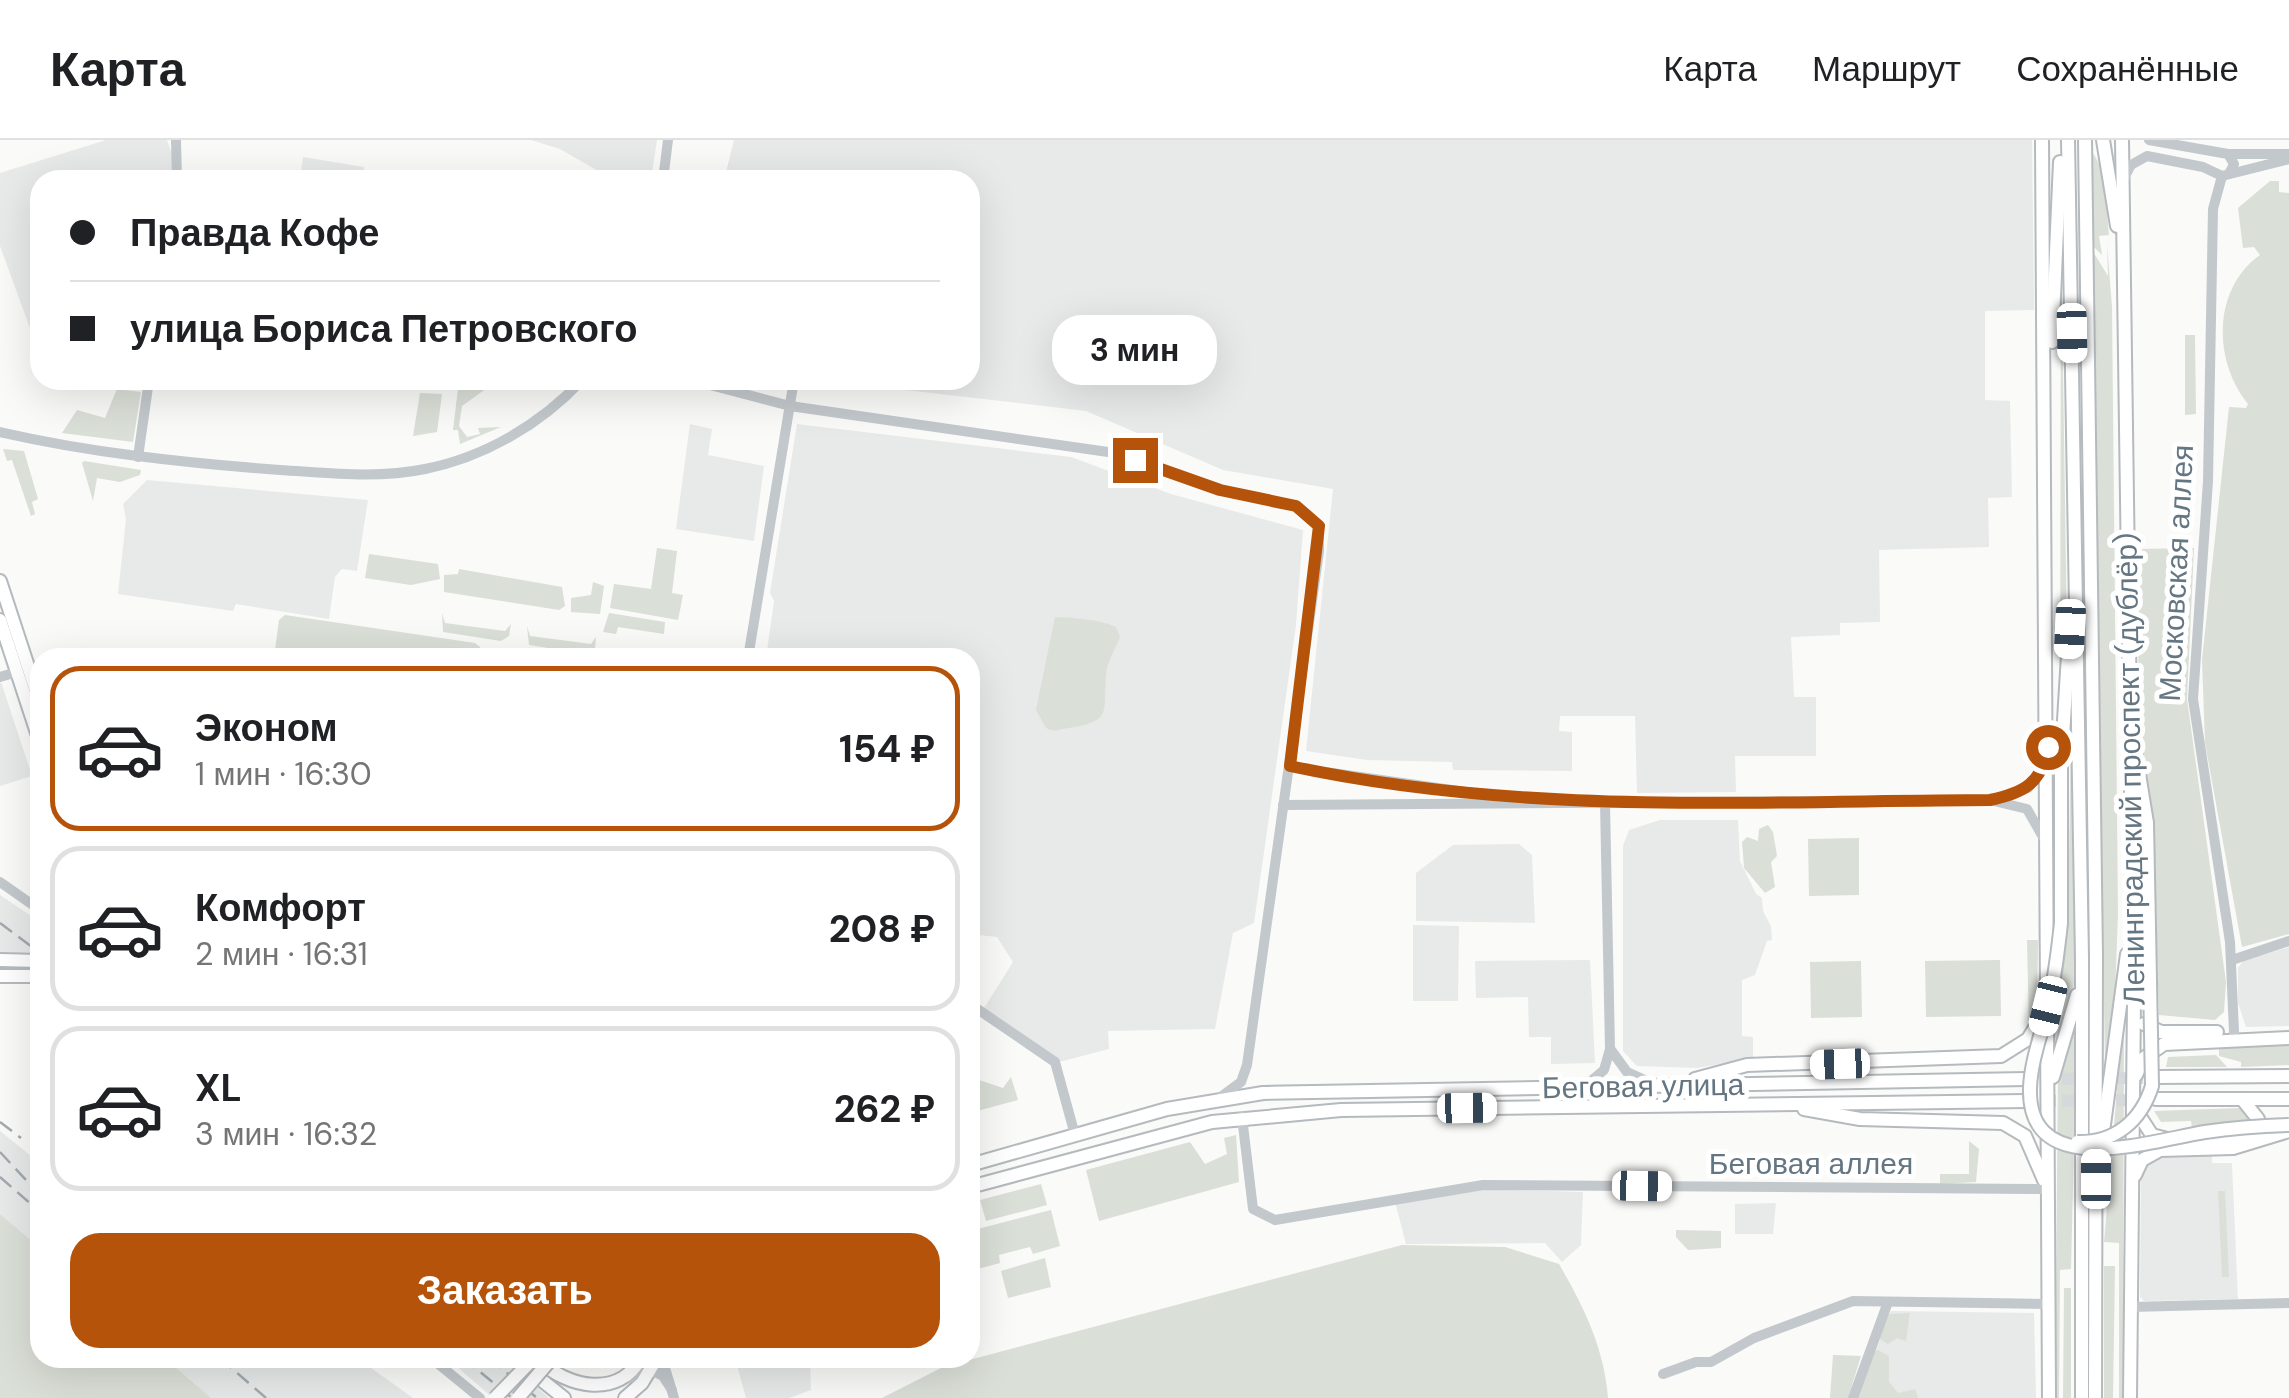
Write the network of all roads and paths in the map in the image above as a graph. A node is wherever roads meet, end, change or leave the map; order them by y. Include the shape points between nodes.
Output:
1 (176, 140) edge
2 (668, 140) edge
3 (2042, 140) edge
4 (2064, 140) edge
5 (2085, 140) edge
6 (2103, 140) edge
7 (2122, 140) edge
8 (2149, 140) edge
9 (2240, 140) edge
10 (2224, 154) junction
11 (2289, 156) edge
12 (177, 170) edge
13 (664, 170) edge
14 (2222, 174) junction
15 (2116, 183) junction
16 (148, 390) edge
17 (570, 390) edge
18 (729, 390) edge
19 (792, 390) edge
20 (2046, 398) junction
21 (790, 406) junction
22 (0, 432) edge
23 (138, 457) junction
24 (2076, 566) junction
25 (0, 581) edge
26 (0, 620) edge
27 (750, 648) edge
28 (2048, 653) junction
29 (17, 672) junction
30 (30, 672) edge
31 (0, 678) edge
32 (2126, 704) junction
33 (30, 712) edge
34 (2048, 747) junction
35 (1290, 766) junction
36 (2061, 769) junction
37 (1990, 800) junction
38 (1530, 801) junction
39 (1604, 803) junction
40 (1284, 805) junction
41 (2047, 852) junction
42 (0, 882) edge
43 (30, 903) edge
44 (2131, 932) junction
45 (2289, 941) edge
46 (2082, 958) junction
47 (0, 960) edge
48 (2232, 960) junction
49 (30, 961) edge
50 (0, 976) edge
51 (30, 976) edge
52 (2047, 992) junction
53 (2134, 1000) junction
54 (980, 1011) edge
55 (2289, 1030) edge
56 (2234, 1032) junction
57 (2289, 1038) edge
58 (1610, 1049) junction
59 (1247, 1065) junction
60 (2289, 1076) edge
61 (2156, 1078) tunnel mouth
62 (2026, 1079) tunnel mouth
63 (1656, 1085) junction
64 (1673, 1085) junction
65 (1584, 1087) junction
66 (2134, 1089) junction
67 (1263, 1092) junction
68 (1216, 1098) junction
69 (2242, 1099) junction
70 (2289, 1099) edge
71 (2156, 1100) tunnel mouth
72 (2026, 1101) tunnel mouth
73 (1737, 1104) junction
74 (1242, 1118) junction
75 (2289, 1128) edge
76 (2048, 1129) junction
77 (1074, 1134) junction
78 (2060, 1140) junction
79 (980, 1162) edge
80 (2096, 1179) junction
81 (2132, 1182) junction
82 (980, 1184) edge
83 (2048, 1189) junction
84 (1888, 1302) junction
85 (2289, 1302) edge
86 (2049, 1304) junction
87 (2130, 1307) junction
88 (443, 1368) edge
89 (517, 1368) edge
90 (524, 1368) edge
91 (526, 1368) edge
92 (544, 1368) edge
93 (546, 1368) edge
94 (645, 1368) edge
95 (648, 1368) edge
96 (655, 1368) edge
97 (655, 1368) edge
98 (1663, 1374) dead end
99 (671, 1391) edge
100 (480, 1398) edge
101 (494, 1398) edge
102 (518, 1398) edge
103 (564, 1398) edge
104 (625, 1398) edge
105 (1854, 1398) edge
106 (2049, 1398) edge
107 (2082, 1398) edge
108 (2095, 1398) edge
109 (2130, 1398) edge

1 - 12 street
2 - 13 street
3 - 20 main road
4 - 20 main road
4 - 24 main road
5 - 80 main road
6 - 15 main road
7 - 15 main road
8 - 10 street
9 - 10 street
10 - 11 street
10 - 14 street via 2234,164
10 - 14 street via 2212,160
11 - 14 street
14 - 15 street via 2147,156
14 - 48 street, Московская аллея via 2213,208 2208,481 2192,699
15 - 32 main road, Ленинградский проспект (дублёр) via 2123,257
16 - 23 street
17 - 23 street via 519,432 424,470 360,476
18 - 21 street
19 - 21 street
20 - 28 main road
21 - 27 street
21 - 35 street via 1115,453 1220,490 1296,506 1319,526 1319,551
22 - 23 street
24 - 36 main road
24 - 46 main road
25 - 30 main road
26 - 29 main road
28 - 34 main road
28 - 36 main road
29 - 31 street
29 - 33 main road
32 - 44 main road, Ленинградский проспект (дублёр)
32 - 78 main road, bridge via 2147,823 2152,1086 2142,1110 2120,1132 2095,1142
34 - 37 street via 2036,782
34 - 41 main road
35 - 38 street
35 - 40 street
36 - 78 main road, bridge via 2061,923 2030,1088 2035,1116
37 - 39 street
37 - 41 street via 2027,809
38 - 39 street
38 - 40 street
39 - 58 street
40 - 59 street
41 - 52 main road
42 - 43 street
44 - 53 main road, Ленинградский проспект (дублёр)
44 - 80 main road
45 - 48 street
46 - 76 main road via 2054,1071
46 - 107 main road
47 - 49 main road, bridge
48 - 56 street, Московская аллея
50 - 51 main road, bridge
52 - 64 main road via 2036,1030 2002,1056 1746,1065
52 - 76 main road
53 - 56 main road via 2150,1029
53 - 66 main road, Ленинградский проспект (дублёр)
54 - 77 street via 1055,1062
55 - 56 main road
57 - 66 main road via 2164,1044 2144,1058
58 - 63 street via 1627,1072
58 - 65 street via 1604,1070
59 - 67 street
59 - 68 street via 1237,1087
60 - 61 main road
62 - 64 main road, Беговая улица
63 - 64 main road, Беговая улица
63 - 65 main road, Беговая улица
65 - 67 main road, Беговая улица
66 - 69 main road via 2146,1129 2169,1140 2246,1136 2258,1119
66 - 81 main road, Ленинградский проспект (дублёр)
67 - 68 main road, Беговая улица
68 - 77 main road, Беговая улица
69 - 70 main road
69 - 71 main road
72 - 73 main road, Беговая улица
73 - 74 main road, Беговая улица via 1342,1110
73 - 83 main road, Беговая улица via 1860,1120 2003,1123 2029,1141
74 - 82 main road, Беговая улица
74 - 83 street, Беговая аллея via 1253,1209 1275,1220 1482,1184
75 - 78 main road, bridge via 2220,1130 2101,1151
75 - 81 main road via 2233,1148 2160,1150 2142,1160
76 - 83 main road
77 - 79 main road, Беговая улица
80 - 108 main road
81 - 87 main road, Ленинградский проспект (дублёр)
83 - 86 main road
84 - 86 street
84 - 98 street via 1848,1303 1754,1338 1711,1362
84 - 105 street
85 - 87 street
86 - 106 main road
87 - 109 main road, Ленинградский проспект (дублёр)
88 - 100 street
89 - 101 main road, bridge
90 - 101 main road, bridge
91 - 103 main road
92 - 102 main road, bridge
93 - 94 main road via 582,1392 605,1392
95 - 104 main road
96 - 99 street
97 - 99 street

